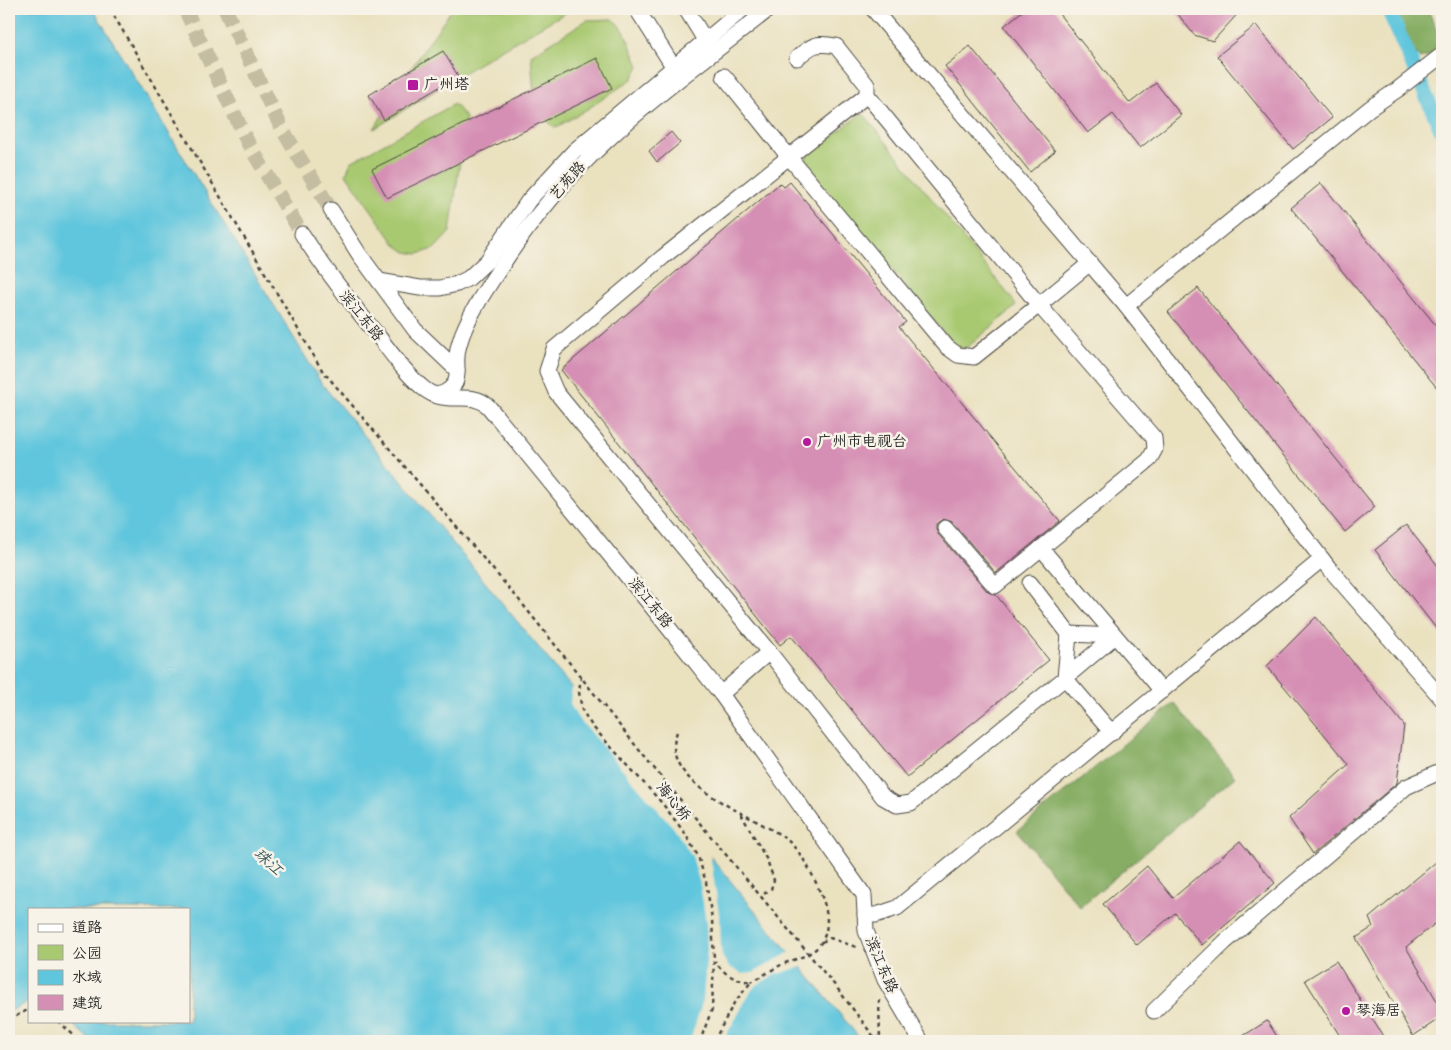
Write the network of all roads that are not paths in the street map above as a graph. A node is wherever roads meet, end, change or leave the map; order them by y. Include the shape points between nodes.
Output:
1 (686, 9) edge
2 (743, 9) edge
3 (769, 9) edge
4 (873, 9) edge
5 (638, 11) dead end
6 (705, 40) junction
7 (1439, 57) edge
8 (797, 58) dead end
9 (699, 64) junction
10 (673, 66) junction
11 (724, 76) dead end
12 (867, 95) junction
13 (789, 157) junction
14 (331, 210) tunnel mouth
15 (302, 234) tunnel mouth
16 (1090, 263) junction
17 (379, 281) junction
18 (1039, 305) junction
19 (1126, 306) junction
20 (457, 370) junction
21 (431, 393) junction
22 (945, 528) dead end
23 (1041, 548) junction
24 (1322, 559) junction
25 (1030, 583) dead end
26 (1069, 634) junction
27 (1116, 636) junction
28 (769, 652) junction
29 (1065, 678) junction
30 (1162, 691) junction
31 (721, 694) junction
32 (1442, 699) edge
33 (1112, 733) junction
34 (1442, 771) edge
35 (865, 915) junction
36 (1154, 1011) dead end
37 (921, 1041) edge

1 - 6 street
2 - 6 street, 艺苑路
3 - 9 street, 艺苑路
4 - 16 street
5 - 10 street
6 - 9 street
6 - 10 street, 艺苑路
7 - 19 street via 1370,108
8 - 12 street via 811,46 836,46 867,85
9 - 10 street
9 - 20 street, 艺苑路 via 604,143 534,220 470,317 458,349
10 - 17 street, 艺苑路 via 550,175 487,261 470,278 440,288
11 - 13 street
12 - 13 street
12 - 18 street
13 - 18 street via 958,355 974,357
13 - 28 street via 554,349 547,371 556,392
14 - 17 street
15 - 21 street, 滨江东路 via 390,352
16 - 18 street
16 - 19 street
17 - 20 street via 415,330
18 - 23 street via 1154,438 1155,450 1149,460
19 - 24 street
20 - 21 street, 艺苑路 via 457,378 450,389 438,395
21 - 31 street, 滨江东路 via 445,399 473,398 488,406
22 - 23 street via 995,586
23 - 27 street
24 - 30 street
24 - 32 street
25 - 26 street
26 - 27 street
26 - 29 street
27 - 29 street
27 - 30 street
28 - 29 street via 884,797 897,805 911,803
28 - 31 street
29 - 33 street
30 - 33 street
31 - 35 street, 滨江东路 via 864,895
33 - 35 street via 897,908
34 - 36 street via 1406,787 1225,942
35 - 37 street, 滨江东路 via 866,930 885,980

